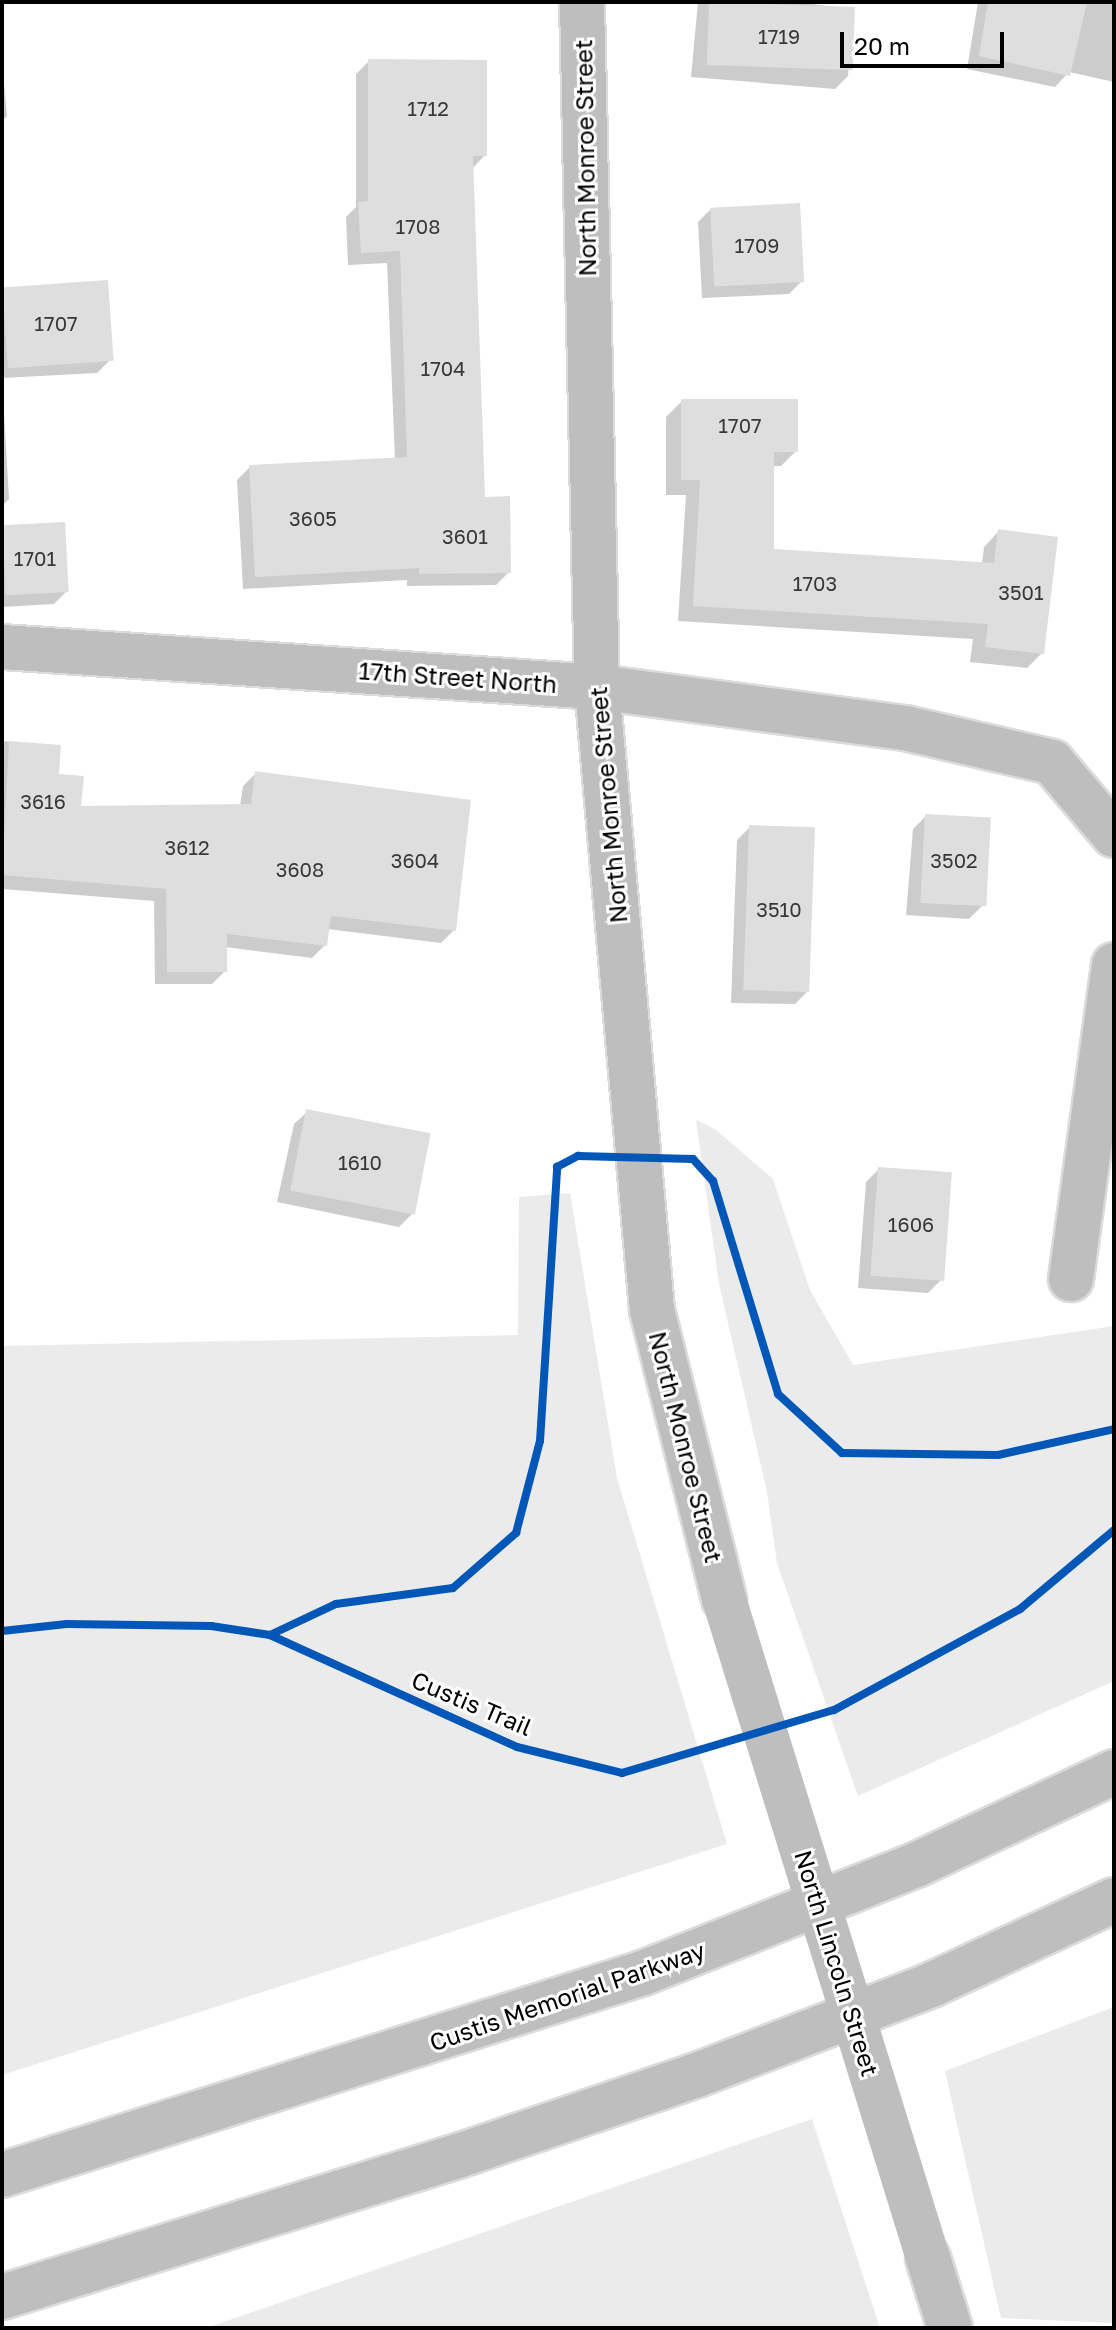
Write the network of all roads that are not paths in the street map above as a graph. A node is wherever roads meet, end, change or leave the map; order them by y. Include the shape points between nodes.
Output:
1 (582, 2) edge
2 (2, 647) edge
3 (597, 687) junction
4 (1114, 835) edge
5 (1114, 965) edge
6 (1071, 1279) dead end
7 (724, 1599) joint
8 (1114, 1772) edge
9 (1114, 1900) edge
10 (2, 2175) edge
11 (2, 2297) edge
12 (950, 2328) edge

1 - 3 main road, North Monroe Street
2 - 3 main road, 17th Street North
3 - 4 main road, 17th Street North via 905,728 1052,762
3 - 7 main road, North Monroe Street via 652,1310
5 - 6 main road
7 - 12 main road, North Lincoln Street, bridge
8 - 10 main road, Custis Memorial Parkway via 918,1864 643,1973
9 - 11 main road via 931,1985 697,2075 458,2156

